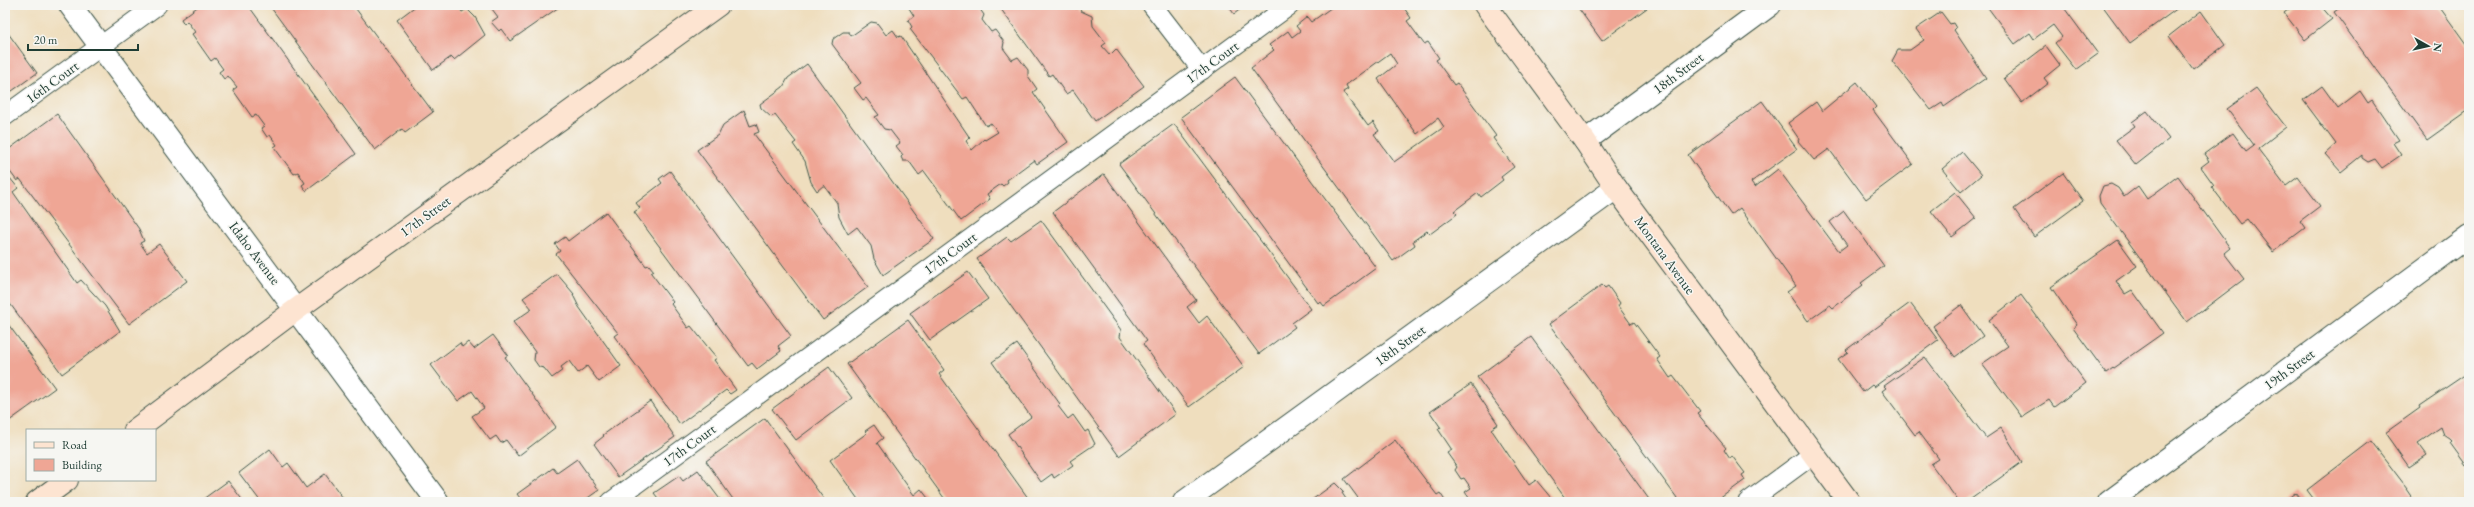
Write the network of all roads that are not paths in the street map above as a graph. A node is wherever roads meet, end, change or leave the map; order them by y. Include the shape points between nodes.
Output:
1 (70, 5) edge
2 (157, 5) edge
3 (718, 5) edge
4 (1152, 5) edge
5 (1290, 5) edge
6 (1485, 5) edge
7 (1770, 5) edge
8 (101, 46) junction
9 (1202, 70) junction
10 (5, 116) edge
11 (1585, 141) junction
12 (1616, 188) junction
13 (2469, 236) edge
14 (297, 310) junction
15 (135, 429) edge
16 (1812, 455) junction
17 (66, 481) edge
18 (37, 502) edge
19 (438, 502) edge
20 (611, 502) edge
21 (1184, 502) edge
22 (1748, 502) edge
23 (1849, 502) edge
24 (2109, 502) edge

1 - 8 street, Idaho Avenue
2 - 8 lane, 16th Court
3 - 14 street, 17th Street
4 - 9 lane
5 - 9 lane, 17th Court
6 - 11 street, Montana Avenue
7 - 11 street, 18th Street
8 - 10 lane, 16th Court
8 - 14 street, Idaho Avenue
9 - 20 lane, 17th Court
11 - 12 street, Montana Avenue
12 - 16 street, Montana Avenue
12 - 21 street, 18th Street
13 - 24 street, 19th Street
14 - 15 street, 17th Street
14 - 19 street, Idaho Avenue
16 - 22 lane
16 - 23 street, Montana Avenue
17 - 18 street

